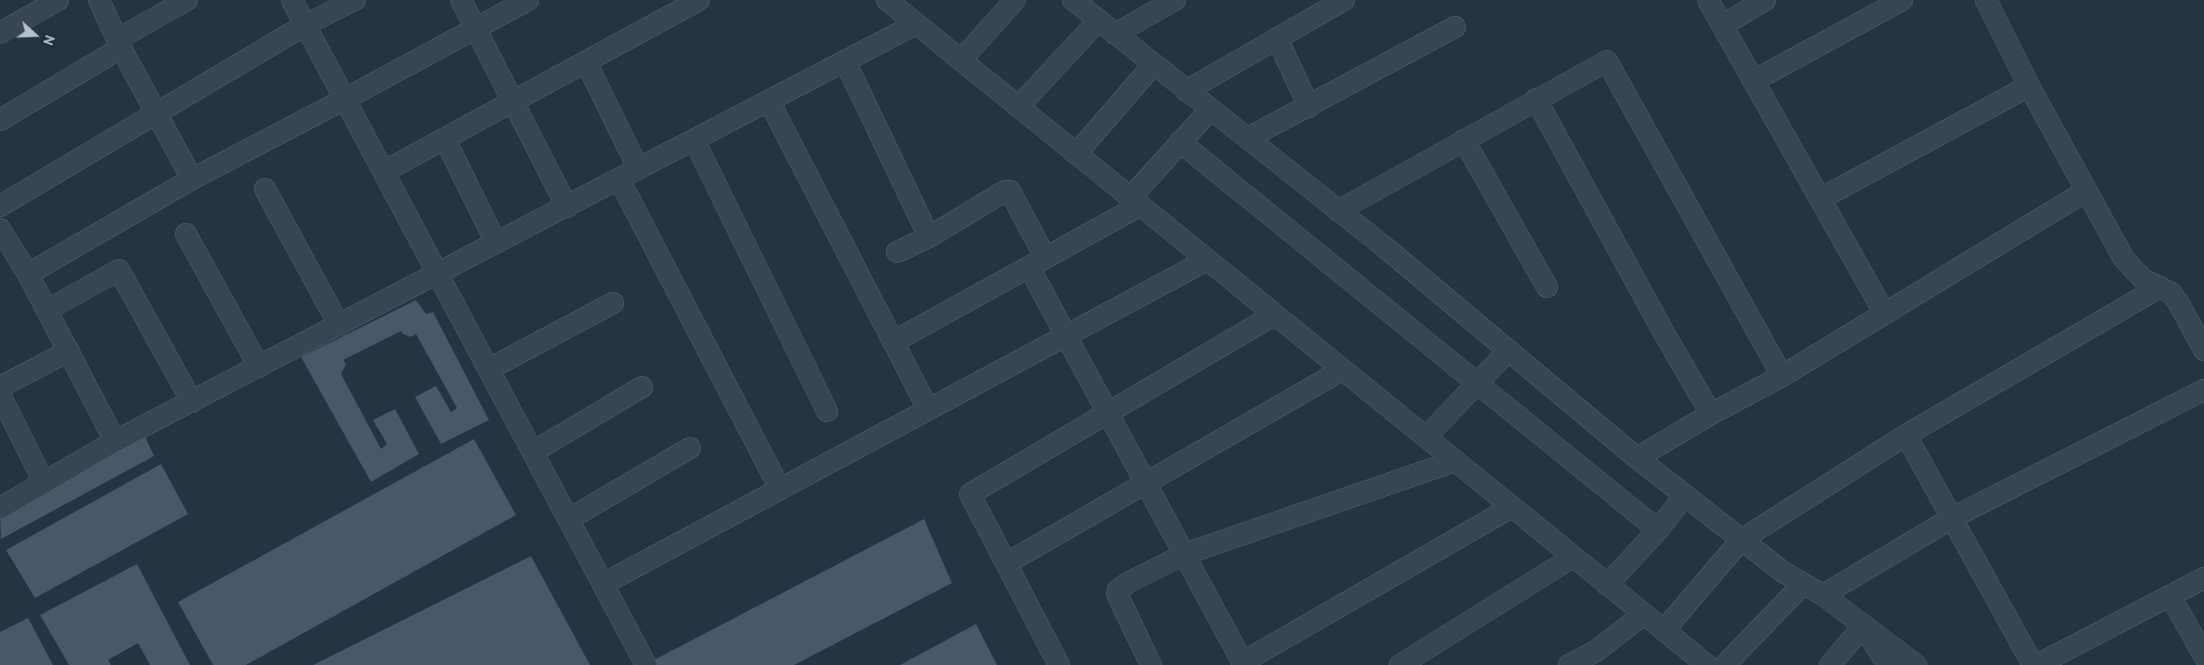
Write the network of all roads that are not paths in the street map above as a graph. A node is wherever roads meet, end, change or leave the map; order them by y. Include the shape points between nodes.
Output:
1 (58, 0) edge
2 (99, 0) edge
3 (187, 0) edge
4 (292, 0) edge
5 (355, 0) edge
6 (461, 0) edge
7 (528, 0) edge
8 (698, 0) edge
9 (886, 0) edge
10 (1015, 0) edge
11 (1073, 0) edge
12 (1175, 0) edge
13 (1344, 0) edge
14 (1708, 0) edge
15 (1765, 0) edge
16 (1902, 0) edge
17 (1986, 0) edge
18 (913, 13) edge
19 (305, 25) junction
20 (1723, 25) junction
21 (1107, 27) junction
22 (1455, 27) dead end
23 (476, 29) junction
24 (0, 33) edge
25 (1277, 38) junction
26 (120, 44) junction
27 (960, 60) junction
28 (845, 61) junction
29 (586, 62) junction
30 (1153, 65) junction
31 (1753, 81) junction
32 (2029, 86) junction
33 (1186, 91) junction
34 (345, 99) junction
35 (1536, 99) junction
36 (769, 101) junction
37 (512, 102) junction
38 (1018, 107) junction
39 (1309, 107) junction
40 (1210, 110) junction
41 (155, 112) junction
42 (0, 120) edge
43 (1248, 138) junction
44 (444, 139) junction
45 (694, 140) junction
46 (1464, 140) junction
47 (1180, 142) junction
48 (1076, 154) junction
49 (638, 168) junction
50 (385, 171) junction
51 (192, 179) junction
52 (619, 179) junction
53 (265, 189) dead end
54 (2086, 191) junction
55 (1820, 200) junction
56 (1135, 202) junction
57 (0, 206) edge
58 (567, 207) junction
59 (1338, 211) junction
60 (0, 229) edge
61 (186, 234) dead end
62 (929, 237) junction
63 (496, 244) junction
64 (897, 252) dead end
65 (1207, 260) junction
66 (1037, 262) junction
67 (28, 274) junction
68 (439, 274) junction
69 (1547, 287) dead end
70 (2160, 288) junction
71 (614, 303) dead end
72 (47, 310) junction
73 (1885, 314) junction
74 (1274, 315) junction
75 (339, 325) junction
76 (1067, 335) junction
77 (893, 342) junction
78 (2204, 350) edge
79 (69, 351) junction
80 (1508, 351) junction
81 (259, 367) junction
82 (489, 369) junction
83 (1342, 370) junction
84 (1782, 376) junction
85 (1475, 384) junction
86 (0, 387) edge
87 (642, 387) dead end
88 (2204, 390) edge
89 (0, 394) edge
90 (192, 402) junction
91 (928, 409) junction
92 (827, 411) dead end
93 (1107, 413) junction
94 (1711, 414) junction
95 (1906, 435) junction
96 (1426, 437) junction
97 (115, 442) junction
98 (690, 448) dead end
99 (533, 452) junction
100 (1638, 458) junction
101 (1456, 461) junction
102 (44, 483) junction
103 (1146, 483) junction
104 (780, 489) junction
105 (1685, 495) junction
106 (1512, 507) junction
107 (0, 508) edge
108 (1952, 518) junction
109 (569, 519) junction
110 (1658, 530) junction
111 (1742, 540) junction
112 (1185, 554) junction
113 (1573, 557) junction
114 (1006, 563) junction
115 (2204, 578) edge
116 (603, 584) junction
117 (1607, 584) junction
118 (1803, 584) junction
119 (1823, 595) junction
120 (2171, 597) junction
121 (1644, 614) junction
122 (1864, 626) junction
123 (1665, 628) junction
124 (2204, 656) edge
125 (1600, 658) edge
126 (2204, 662) edge
127 (1243, 664) edge
128 (646, 665) edge
129 (1059, 665) edge
130 (1151, 665) edge
131 (1400, 665) edge
132 (1569, 665) edge
133 (1707, 665) edge
134 (1725, 665) edge
135 (1830, 665) edge
136 (1888, 665) edge
137 (1916, 665) edge
138 (2035, 665) edge
139 (2199, 665) edge

1 - 24 street
2 - 26 street
3 - 26 street
4 - 19 street
5 - 19 street
6 - 23 street
7 - 23 street
8 - 29 street
9 - 18 street
10 - 27 street
11 - 21 street
12 - 21 street
13 - 25 street
14 - 20 street
15 - 20 street
16 - 31 street
17 - 32 street
18 - 27 street
18 - 28 street
19 - 34 street
19 - 41 street
20 - 31 street
21 - 30 street
21 - 38 street
22 - 39 street
23 - 34 street
23 - 37 street
25 - 33 street
25 - 39 street
26 - 41 street
26 - 42 street
27 - 38 street
28 - 36 street
28 - 62 street
29 - 37 street
29 - 49 street
30 - 33 street
30 - 48 street
31 - 55 street
32 - 54 street
32 - 55 street
33 - 40 street
34 - 50 street
34 - 51 street
35 - 46 street
35 - 84 street via 1606,61
35 - 94 street
36 - 45 street
36 - 77 street
37 - 44 street
37 - 58 street
38 - 48 street
39 - 43 street
40 - 43 street
40 - 47 street
41 - 51 street
41 - 57 street
43 - 59 street
44 - 50 street
44 - 63 street
45 - 49 street
45 - 92 street
46 - 59 street
46 - 69 street
47 - 56 street
47 - 85 street
48 - 56 street
49 - 52 street
50 - 68 street
51 - 67 street
52 - 58 street
52 - 104 street
53 - 75 street
54 - 70 street via 2124,259 2144,280
54 - 73 street
55 - 73 street
56 - 65 street
56 - 66 street
58 - 63 street
59 - 80 street
60 - 67 street
61 - 81 street
62 - 64 street
62 - 66 street via 1010,191
63 - 68 street
65 - 74 street
65 - 76 street
66 - 76 street
66 - 77 street
67 - 72 street
68 - 75 street
68 - 82 street
70 - 78 street via 2171,293 2178,302
70 - 95 street
71 - 82 street
72 - 79 street
72 - 90 street via 119,270
73 - 84 street
74 - 83 street
74 - 93 street
75 - 81 street
76 - 91 street
76 - 93 street
77 - 91 street
79 - 86 street
79 - 97 street
80 - 85 street
80 - 100 street
81 - 90 street
82 - 99 street
83 - 96 street
83 - 103 street
84 - 94 street
85 - 96 street
85 - 110 street
87 - 99 street
88 - 108 street
89 - 102 street
90 - 97 street
91 - 104 street
93 - 103 street
93 - 114 street via 970,494
94 - 100 street
95 - 108 street
95 - 111 street
96 - 101 street
97 - 102 street
98 - 109 street
99 - 109 street
100 - 105 street
101 - 106 street
101 - 112 street
102 - 107 street
103 - 112 street
103 - 114 street
104 - 116 street
105 - 110 street
105 - 111 street
106 - 113 street
106 - 127 street
108 - 119 street
108 - 138 street
109 - 116 street
110 - 117 street
111 - 118 street
111 - 123 street
112 - 127 street
112 - 130 street via 1118,590 1117,594
113 - 117 street
113 - 131 street
114 - 129 street
115 - 120 street
116 - 128 street
117 - 121 street
118 - 119 street
118 - 134 street
119 - 122 street
120 - 124 street
120 - 138 street
121 - 123 street
121 - 125 street
122 - 135 street
122 - 136 street
122 - 137 street
123 - 133 street
125 - 132 street
126 - 139 street

